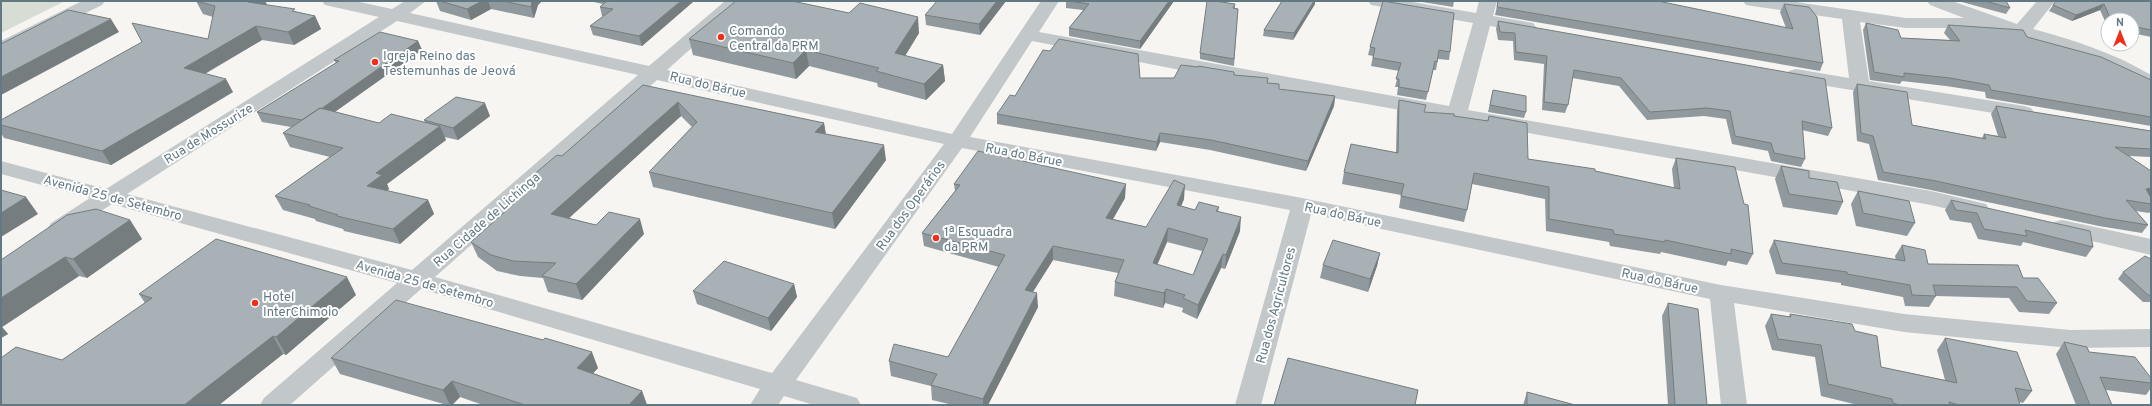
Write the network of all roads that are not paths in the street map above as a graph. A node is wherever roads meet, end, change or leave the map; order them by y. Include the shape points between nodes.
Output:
1 (96, 1) edge
2 (331, 1) edge
3 (416, 1) edge
4 (735, 1) edge
5 (1050, 1) edge
6 (1377, 1) edge
7 (1488, 1) edge
8 (1752, 1) edge
9 (1936, 1) edge
10 (2046, 1) edge
11 (394, 15) junction
12 (1850, 16) junction
13 (1484, 20) junction
14 (1993, 23) junction
15 (1545, 30) edge
16 (2022, 30) junction
17 (1027, 35) junction
18 (1, 48) edge
19 (1776, 71) edge
20 (654, 72) junction
21 (2150, 82) edge
22 (1860, 85) junction
23 (1457, 113) junction
24 (2041, 114) edge
25 (957, 141) junction
26 (1, 167) edge
27 (110, 195) junction
28 (1302, 206) junction
29 (1999, 214) edge
30 (2045, 224) edge
31 (46, 236) edge
32 (2151, 247) edge
33 (417, 280) junction
34 (1721, 293) junction
35 (2151, 338) edge
36 (770, 395) edge
37 (273, 405) edge
38 (848, 405) edge
39 (1248, 405) edge
40 (1734, 405) edge

1 - 18 street
2 - 11 street, Rua do Bárue
3 - 11 street, Rua de Mossurize
4 - 20 street, Rua Cidade de Lichinga
5 - 17 street, Rua dos Operários
6 - 13 street
7 - 13 street
8 - 12 street
9 - 14 street
10 - 16 street
11 - 20 street, Rua do Bárue
11 - 27 street, Rua de Mossurize
12 - 14 street via 1920,24
12 - 22 street
13 - 15 street
13 - 23 street
14 - 16 street
16 - 21 street via 2108,59
17 - 23 street
17 - 25 street, Rua dos Operários
19 - 22 street
20 - 25 street, Rua do Bárue
20 - 33 street, Rua Cidade de Lichinga
22 - 24 street
23 - 29 street via 1931,198
25 - 28 street, Rua do Bárue
25 - 36 street, Rua dos Operários
26 - 27 street, Avenida 25 de Setembro
27 - 31 street, Rua de Mossurize
27 - 33 street, Avenida 25 de Setembro
28 - 34 street, Rua do Bárue
28 - 39 street, Rua dos Agricultores
30 - 32 street
33 - 36 street, Avenida 25 de Setembro
33 - 37 street, Rua Cidade de Lichinga
34 - 35 street, Rua do Bárue via 1904,323 2070,339
34 - 40 street
36 - 38 street, Avenida 25 de Setembro

